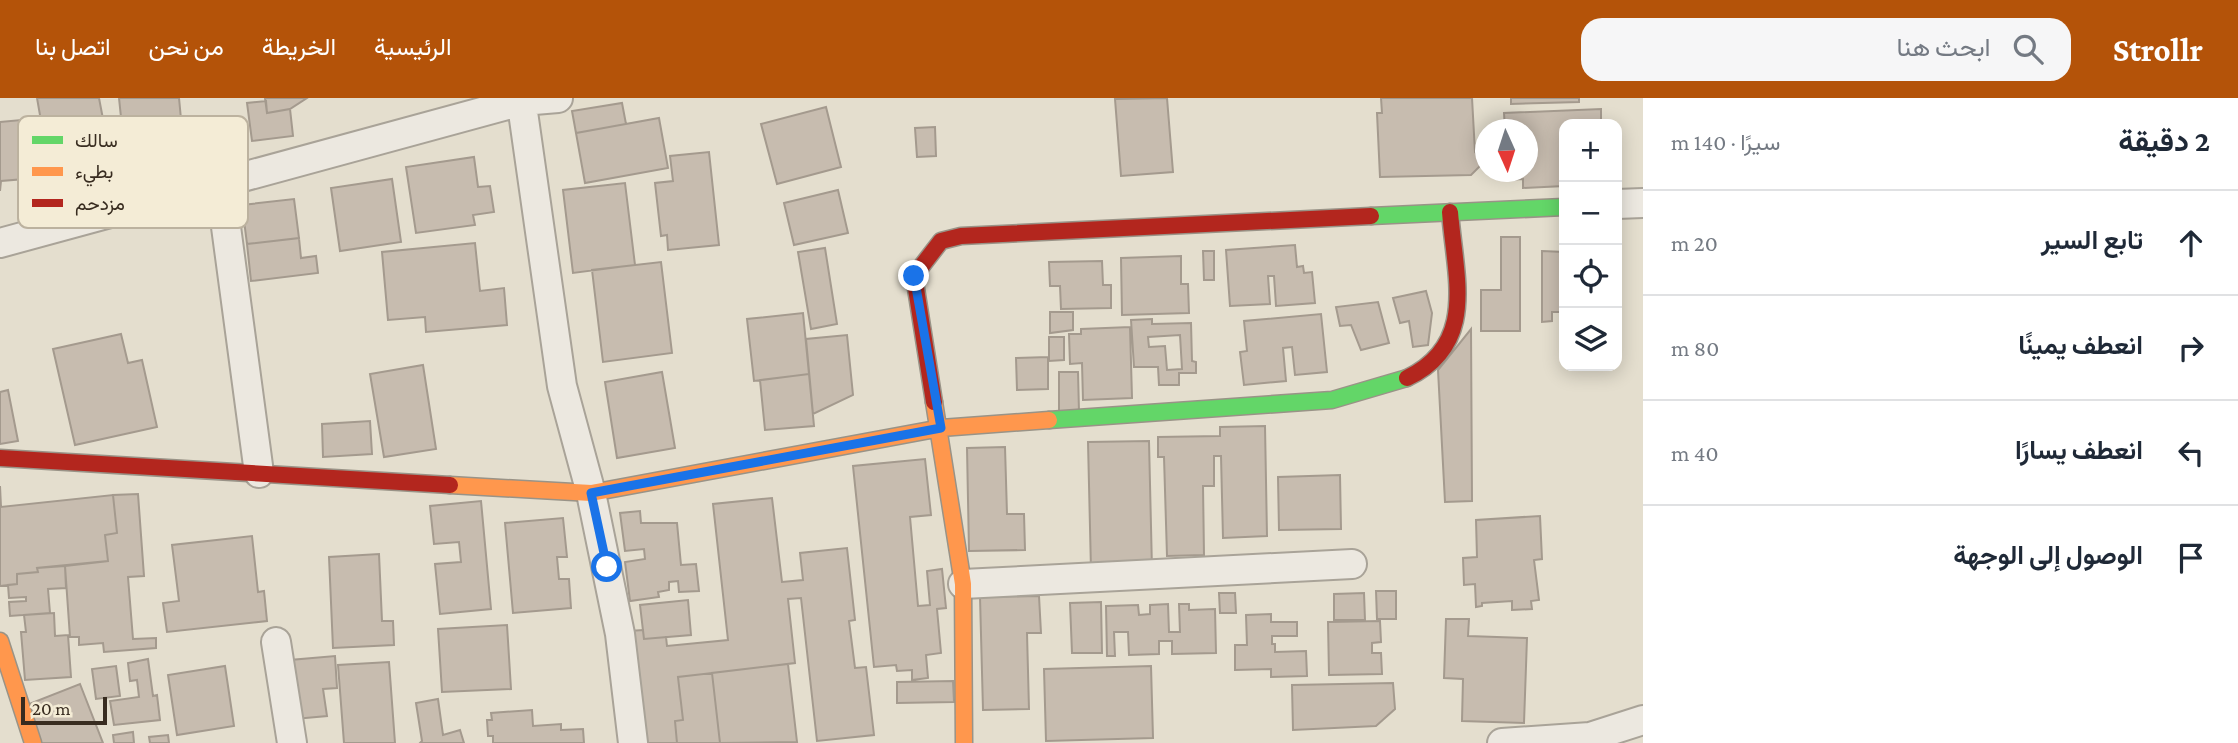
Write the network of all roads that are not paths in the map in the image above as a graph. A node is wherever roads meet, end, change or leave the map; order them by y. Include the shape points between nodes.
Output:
1 (558, 98) edge
2 (521, 99) edge
3 (248, 174) edge
4 (1643, 203) edge
5 (1622, 204) edge
6 (1559, 207) edge
7 (1450, 212) junction
8 (54, 228) edge
9 (226, 228) edge
10 (0, 243) edge
11 (941, 428) junction
12 (0, 458) edge
13 (259, 473) junction
14 (591, 493) junction
15 (1352, 564) dead end
16 (963, 584) junction
17 (0, 641) edge
18 (276, 642) dead end
19 (1643, 720) edge
20 (33, 743) edge
21 (292, 743) edge
22 (633, 743) edge
23 (964, 743) edge
24 (1502, 743) edge

1 - 2 street
2 - 3 street
2 - 14 street via 562,386
4 - 5 street
6 - 7 street
7 - 11 street via 1456,321 1450,343 1432,366 1384,387 1332,400
7 - 11 street via 961,236 940,241 914,276
8 - 10 street
9 - 13 street
11 - 14 street
11 - 16 street
12 - 13 street
13 - 14 street
14 - 22 street via 620,634
15 - 16 street
16 - 23 street
17 - 20 street
18 - 21 street
19 - 24 street via 1590,737

